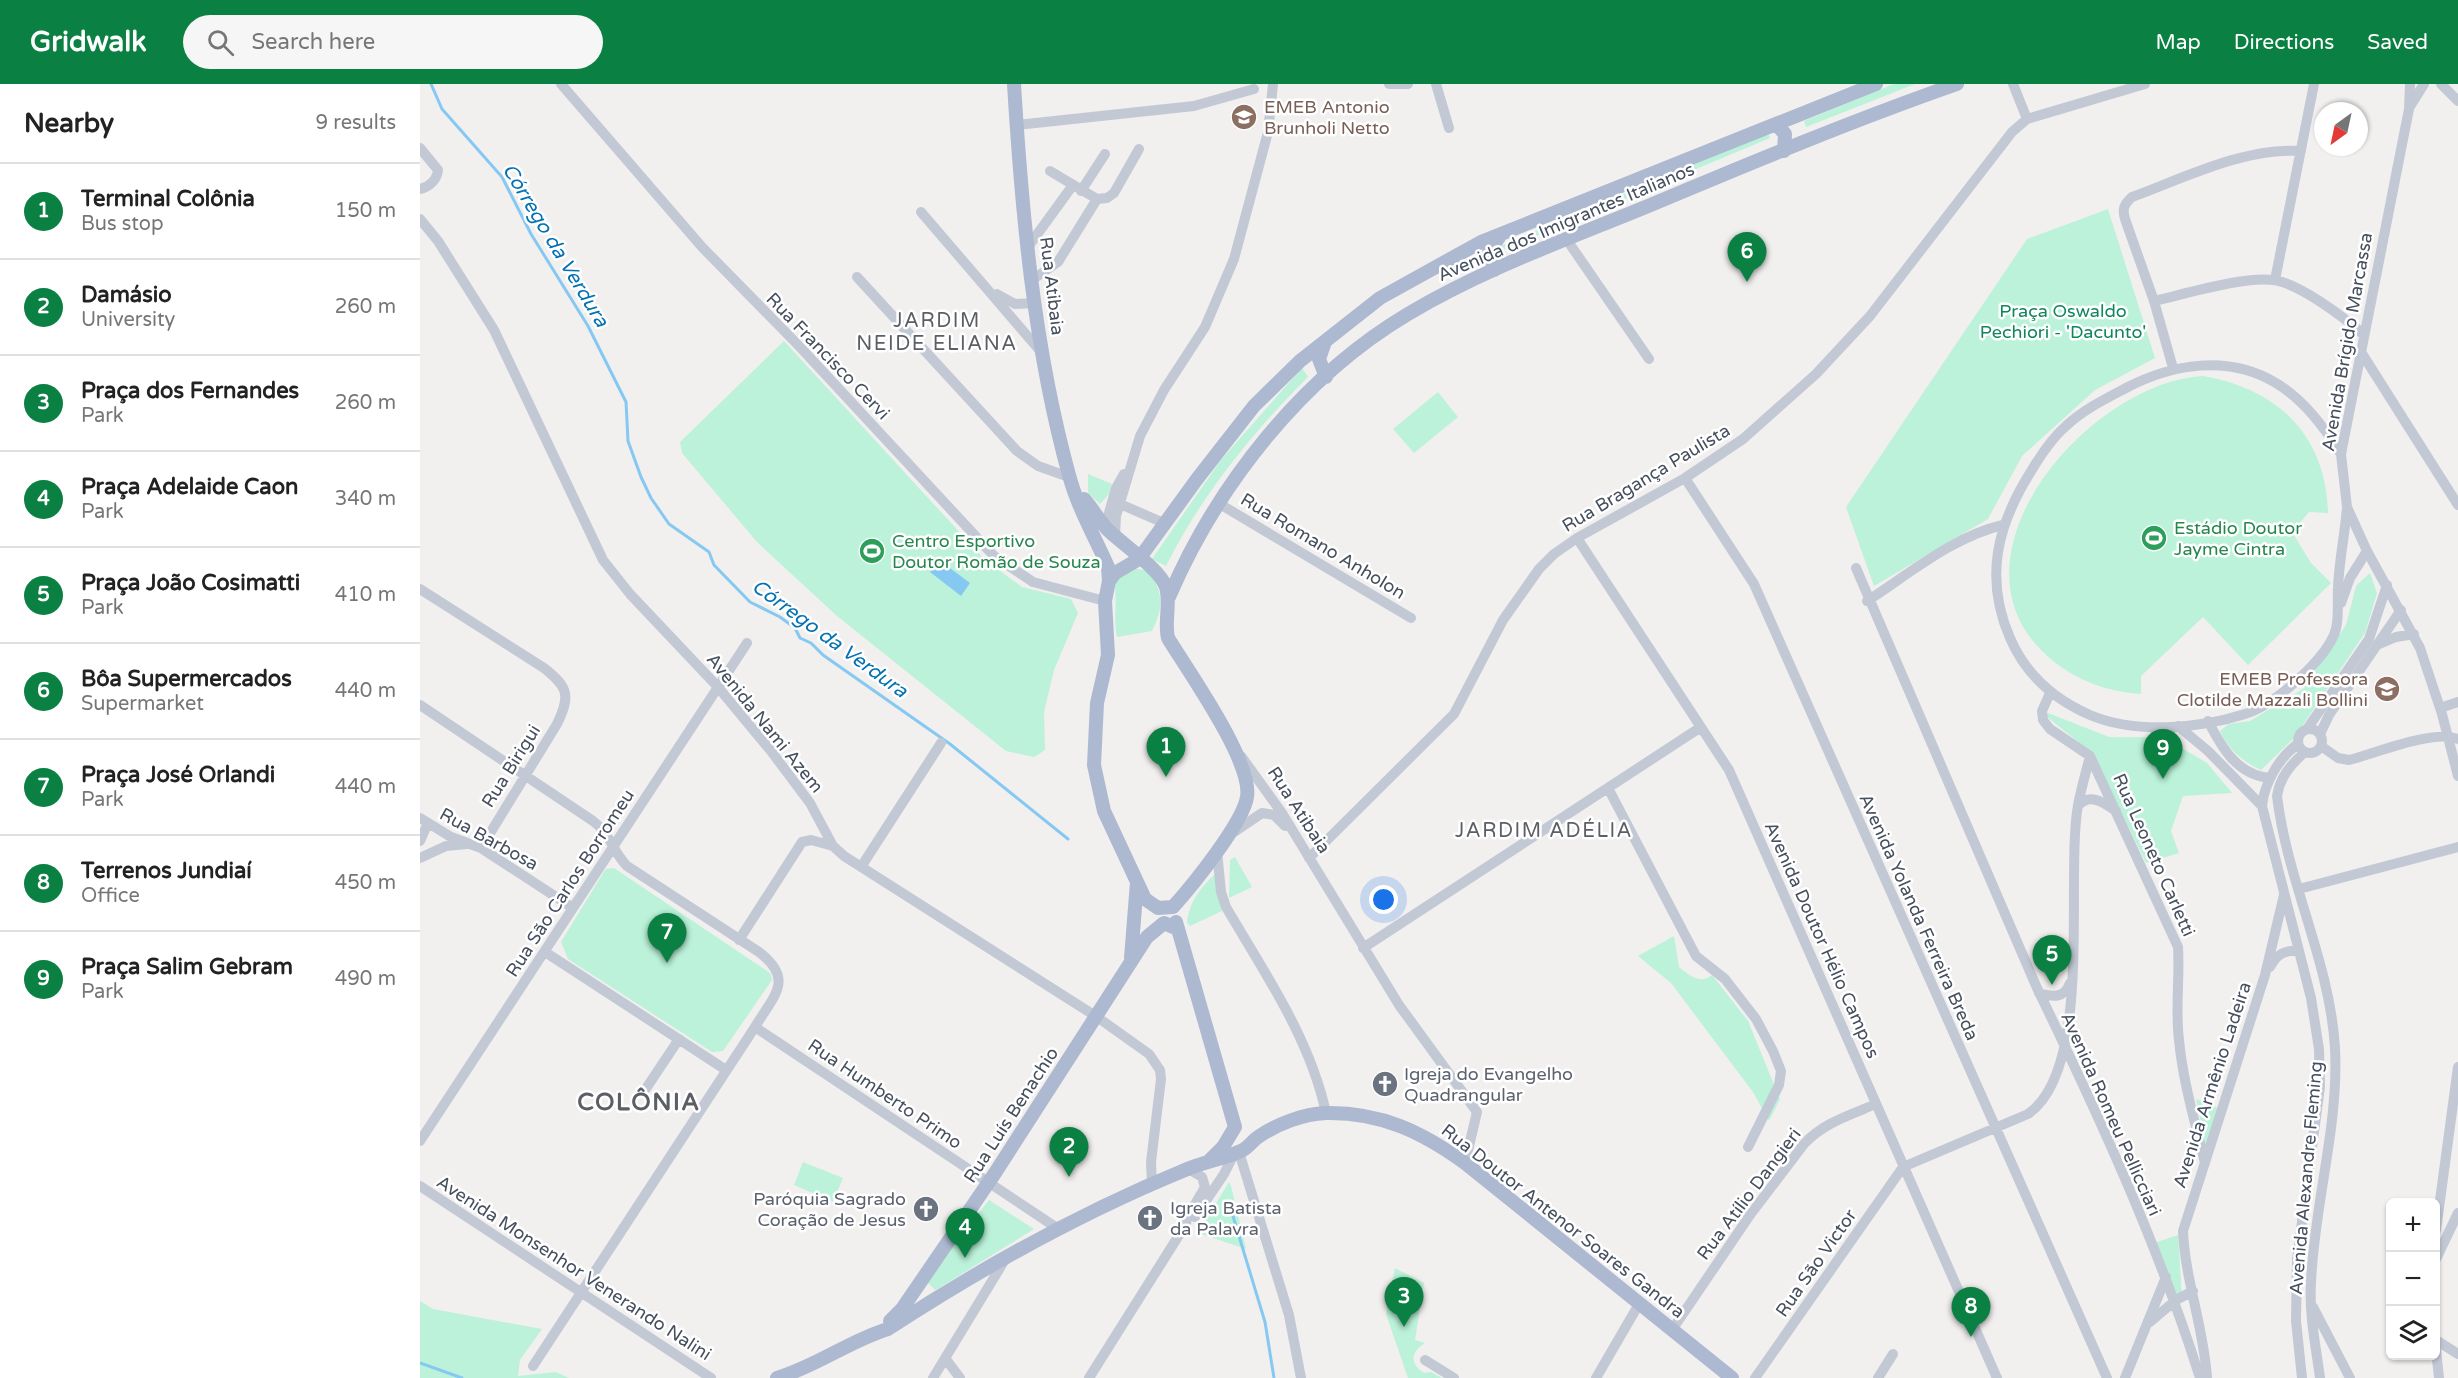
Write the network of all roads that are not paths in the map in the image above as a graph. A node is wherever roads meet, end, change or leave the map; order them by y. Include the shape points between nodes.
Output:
1 (561, 84) edge
2 (1014, 84) edge
3 (1273, 84) edge
4 (1389, 84) edge
5 (1408, 84) edge
6 (1436, 84) edge
7 (1876, 84) edge
8 (1954, 84) edge
9 (2013, 84) edge
10 (2145, 84) edge
11 (2314, 84) edge
12 (2410, 84) edge
13 (2424, 84) edge
14 (2441, 84) edge
15 (1254, 89) dead end
16 (2458, 101) edge
17 (2409, 109) junction
18 (2027, 119) junction
19 (1017, 125) junction
20 (1777, 125) junction
21 (1449, 128) dead end
22 (420, 148) edge
23 (1140, 149) dead end
24 (1784, 151) junction
25 (2301, 151) junction
26 (1105, 154) dead end
27 (1050, 171) dead end
28 (1077, 188) junction
29 (420, 189) edge
30 (1097, 199) junction
31 (921, 212) dead end
32 (420, 219) edge
33 (1501, 235) junction
34 (1567, 240) junction
35 (1028, 247) junction
36 (1494, 270) junction
37 (857, 277) dead end
38 (1032, 280) junction
39 (2275, 280) junction
40 (989, 289) junction
41 (2154, 301) junction
42 (1034, 303) junction
43 (2364, 335) junction
44 (1326, 340) junction
45 (2361, 352) junction
46 (1042, 353) junction
47 (1649, 358) dead end
48 (2173, 368) junction
49 (1326, 377) junction
50 (2341, 454) junction
51 (1128, 470) junction
52 (1685, 478) junction
53 (1072, 483) junction
54 (1218, 503) junction
55 (1120, 504) junction
56 (2458, 505) edge
57 (2347, 507) junction
58 (1166, 524) junction
59 (2003, 525) junction
60 (1110, 532) junction
61 (1577, 538) junction
62 (2367, 551) junction
63 (1139, 559) junction
64 (1108, 567) junction
65 (1856, 568) dead end
66 (1109, 581) junction
67 (2387, 585) junction
68 (420, 589) edge
69 (1169, 597) junction
70 (1868, 601) junction
71 (1105, 602) junction
72 (2401, 610) junction
73 (2338, 611) junction
74 (1411, 618) dead end
75 (2414, 634) junction
76 (747, 643) dead end
77 (2377, 645) junction
78 (717, 686) junction
79 (2050, 693) junction
80 (2458, 702) edge
81 (420, 705) edge
82 (2440, 708) junction
83 (2208, 721) junction
84 (2178, 726) junction
85 (1701, 728) junction
86 (2307, 729) junction
87 (2320, 734) junction
88 (2453, 737) edge
89 (941, 743) dead end
90 (2321, 746) junction
91 (2302, 748) junction
92 (1236, 750) junction
93 (2090, 756) junction
94 (524, 773) junction
95 (2458, 776) edge
96 (2270, 778) junction
97 (1608, 788) junction
98 (2078, 806) junction
99 (2262, 807) junction
100 (2117, 811) junction
101 (424, 821) edge
102 (1293, 833) junction
103 (420, 841) edge
104 (468, 844) junction
105 (832, 846) junction
106 (614, 847) junction
107 (1220, 847) junction
108 (2458, 847) edge
109 (481, 848) junction
110 (420, 858) edge
111 (1309, 858) junction
112 (861, 867) junction
113 (1137, 882) junction
114 (2299, 889) junction
115 (2285, 892) junction
116 (573, 908) junction
117 (1173, 908) junction
118 (1178, 929) junction
119 (739, 940) junction
120 (1363, 948) junction
121 (2299, 951) junction
122 (545, 952) junction
123 (1130, 963) junction
124 (2265, 975) junction
125 (2072, 976) junction
126 (2039, 993) junction
127 (2327, 994) junction
128 (2311, 998) junction
129 (1096, 1017) junction
130 (755, 1027) junction
131 (679, 1039) junction
132 (2066, 1048) junction
133 (2458, 1067) edge
134 (726, 1070) junction
135 (645, 1090) dead end
136 (1876, 1104) junction
137 (1326, 1113) junction
138 (1235, 1127) junction
139 (1995, 1127) junction
140 (1257, 1137) junction
141 (420, 1141) edge
142 (1748, 1147) dead end
143 (1236, 1153) junction
144 (1210, 1160) junction
145 (1465, 1162) junction
146 (2205, 1163) junction
147 (1903, 1167) junction
148 (1184, 1170) junction
149 (988, 1182) junction
150 (1152, 1184) junction
151 (420, 1186) edge
152 (2440, 1200) edge
153 (2458, 1213) edge
154 (1186, 1224) junction
155 (1057, 1228) junction
156 (2298, 1244) junction
157 (2314, 1247) junction
158 (2439, 1252) edge
159 (1010, 1253) junction
160 (925, 1274) junction
161 (2166, 1277) junction
162 (2193, 1291) junction
163 (580, 1293) junction
164 (2176, 1300) junction
165 (931, 1302) junction
166 (1639, 1304) junction
167 (2311, 1304) junction
168 (2296, 1321) junction
169 (2148, 1323) junction
170 (2312, 1323) junction
171 (1672, 1330) junction
172 (868, 1335) junction
173 (2440, 1343) edge
174 (2316, 1349) junction
175 (1893, 1354) dead end
176 (2458, 1354) edge
177 (945, 1358) junction
178 (1425, 1360) dead end
179 (2437, 1360) edge
180 (2344, 1363) junction
181 (533, 1366) dead end
182 (711, 1378) edge
183 (777, 1378) edge
184 (933, 1378) edge
185 (960, 1378) edge
186 (1089, 1378) edge
187 (1301, 1378) edge
188 (1454, 1378) edge
189 (1596, 1378) edge
190 (1732, 1378) edge
191 (1755, 1378) edge
192 (1878, 1378) edge
193 (1997, 1378) edge
194 (2107, 1378) edge
195 (2125, 1378) edge
196 (2200, 1378) edge
197 (2206, 1378) edge
198 (2302, 1378) edge
199 (2320, 1378) edge
200 (2350, 1378) edge
201 (2439, 1378) edge

1 - 71 street, Rua Francisco Cervi via 702,247 994,556 1024,578
2 - 19 main road, Rua Atibaia
3 - 51 street via 1268,132 1234,259 1197,341 1149,417
4 - 5 street
6 - 21 street
7 - 20 main road, Avenida dos Imigrantes Italianos
8 - 24 main road, Avenida dos Imigrantes Italianos
9 - 18 street
10 - 18 street, Rua Bragança Paulista
11 - 25 street
12 - 17 street, Avenida Brígido Marcassa
13 - 17 street, Avenida Brígido Marcassa
14 - 16 street
15 - 19 street via 1194,106
17 - 43 street, Avenida Brígido Marcassa
18 - 52 street, Rua Bragança Paulista via 2012,132 1870,316 1816,374 1743,439
19 - 35 main road, Rua Atibaia
20 - 24 main road via 1785,134
20 - 33 main road, Avenida dos Imigrantes Italianos
22 - 29 street via 438,170 436,178
23 - 30 street via 1114,193
24 - 34 main road, Avenida dos Imigrantes Italianos
25 - 39 street
25 - 41 street via 2281,150 2227,163 2132,197 2125,203 2122,211
26 - 28 street
27 - 28 street
28 - 30 street
28 - 35 street
30 - 38 street via 1058,262
31 - 40 street
32 - 78 street, Avenida Nami Azem via 486,315 603,560
33 - 36 main road via 1489,252
33 - 44 main road, Avenida dos Imigrantes Italianos via 1380,298
34 - 36 main road, Avenida dos Imigrantes Italianos
34 - 47 street
35 - 38 main road, Rua Atibaia
36 - 49 main road, Avenida dos Imigrantes Italianos via 1405,315
37 - 53 street via 1017,451
38 - 42 main road, Rua Atibaia
39 - 41 street via 2238,283
39 - 43 street via 2327,306
40 - 42 street via 1015,304
40 - 46 street
41 - 48 street
42 - 46 main road, Rua Atibaia
43 - 45 street, Avenida Brígido Marcassa
44 - 49 main road via 1319,359
44 - 58 main road, Avenida dos Imigrantes Italianos via 1254,406
45 - 50 street, Avenida Brígido Marcassa
45 - 56 street
46 - 53 main road, Rua Atibaia
48 - 50 street via 2231,367 2274,382 2299,400
48 - 59 street via 2111,396 2065,426 2045,448 2013,500
49 - 54 main road, Avenida dos Imigrantes Italianos via 1274,430
50 - 57 street, Avenida Brígido Marcassa
51 - 55 street
51 - 60 street via 1116,488
52 - 61 street, Rua Bragança Paulista
52 - 139 street, Avenida Yolanda Ferreira Breda via 1754,584
53 - 60 main road, Rua Atibaia
53 - 64 main road, Rua Atibaia
54 - 69 main road, Avenida dos Imigrantes Italianos
54 - 74 street, Rua Romano Anholon
55 - 58 street
55 - 60 street
57 - 62 street, Avenida Brígido Marcassa
57 - 73 street
58 - 63 main road, Avenida dos Imigrantes Italianos
59 - 70 street via 1953,546
59 - 79 street via 1996,567 2007,629 2028,672
60 - 63 main road, Rua Atibaia
60 - 64 main road
61 - 85 street, Avenida Doutor Hélio Campos
61 - 111 street, Rua Bragança Paulista via 1554,554 1522,591 1454,714
62 - 67 street, Avenida Brígido Marcassa
62 - 73 street via 2350,578
63 - 66 main road
63 - 69 main road, Rua Atibaia via 1161,577
64 - 66 main road, Rua Atibaia
65 - 70 street, Avenida Romeu Pellicciari
66 - 71 main road
67 - 72 street, Avenida Brígido Marcassa
67 - 86 street via 2369,639
68 - 94 street, Rua Birigui via 544,668 563,686 566,700 557,723
69 - 92 main road, Rua Atibaia via 1168,638
70 - 126 street, Avenida Romeu Pellicciari
71 - 113 main road via 1108,655 1098,703 1094,765 1104,811
72 - 75 street, Avenida Brígido Marcassa
72 - 77 street
73 - 83 street via 2334,635 2308,670 2246,714
75 - 77 street via 2396,636
75 - 82 street, Avenida Brígido Marcassa
76 - 78 street, Rua São Carlos Borromeu
77 - 87 street
78 - 105 street, Avenida Nami Azem via 810,803
78 - 106 street, Rua São Carlos Borromeu
79 - 84 street via 2073,708 2117,725
79 - 93 street, Rua Leoneto Carletti via 2042,711 2043,720
80 - 82 street
81 - 94 street
82 - 88 street, Avenida Brígido Marcassa
83 - 84 street
83 - 96 street via 2220,744 2247,773
84 - 99 street, Avenida Alexandre Fleming
85 - 97 street
85 - 136 street, Avenida Doutor Hélio Campos via 1729,770
86 - 87 street
86 - 91 street via 2300,734
87 - 90 street
88 - 90 street via 2427,737 2349,760 2338,758
88 - 95 street, Avenida Brígido Marcassa
89 - 112 street
90 - 91 street via 2313,753
91 - 96 street
91 - 114 street, Avenida Alexandre Fleming via 2279,784 2278,808
92 - 102 street, Rua Atibaia
92 - 107 main road via 1245,774 1247,799
93 - 98 street
93 - 100 street, Rua Leoneto Carletti
94 - 106 street via 603,828
94 - 109 street, Rua Birigui
96 - 99 street
97 - 120 street
97 - 142 street via 1696,956 1725,980 1756,1019 1780,1071 1779,1085
98 - 100 street via 2085,800 2100,800
98 - 125 street
99 - 115 street, Avenida Alexandre Fleming
100 - 146 street, Rua Leoneto Carletti via 2178,947 2178,1038
101 - 103 street
101 - 104 street, Rua Barbosa
102 - 107 street via 1274,815 1262,813 1243,824
102 - 111 street, Rua Atibaia
104 - 109 street, Rua Barbosa
104 - 110 street via 446,846
105 - 112 street, Avenida Nami Azem
105 - 119 street via 811,840 802,842
106 - 116 street, Rua São Carlos Borromeu
106 - 119 street via 627,866
107 - 117 main road
107 - 137 street via 1221,892 1226,906 1299,1032
108 - 114 street
109 - 116 street, Rua Barbosa
111 - 120 street, Rua Atibaia
112 - 129 street, Avenida Nami Azem
113 - 117 main road via 1148,903
113 - 123 main road, Rua Luís Benachio
114 - 127 street, Avenida Alexandre Fleming
115 - 121 street, Avenida Alexandre Fleming
115 - 124 street, Avenida Armênio Ladeira
116 - 122 street, Rua São Carlos Borromeu
117 - 118 main road
118 - 123 main road, Rua Luís Benachio via 1164,923 1147,937
118 - 138 main road
119 - 130 street via 768,960 779,974 778,989
120 - 145 street, Rua Atibaia via 1477,1112
121 - 124 street via 2279,954
121 - 128 street, Avenida Alexandre Fleming
122 - 131 street
122 - 141 street, Rua São Carlos Borromeu
123 - 129 main road, Rua Luís Benachio
124 - 146 street, Avenida Armênio Ladeira
125 - 126 street via 2067,991 2059,996
125 - 132 street
126 - 132 street, Avenida Romeu Pellicciari
127 - 128 street
127 - 157 street, Avenida Alexandre Fleming via 2335,1047 2335,1090
128 - 156 street, Avenida Alexandre Fleming via 2320,1087
129 - 149 main road, Rua Luís Benachio
129 - 150 street, Avenida Nami Azem via 1149,1054 1160,1070 1150,1162
130 - 134 street
130 - 149 street, Rua Humberto Primo
131 - 134 street
131 - 135 street
132 - 139 street via 2042,1105
132 - 161 street, Avenida Romeu Pellicciari
133 - 152 street
134 - 163 street
136 - 147 street, Avenida Doutor Hélio Campos
136 - 171 street, Rua Atílio Dangieri via 1829,1124 1804,1144
137 - 140 main road, Rua Doutor Antenor Soares Gandra via 1288,1122
137 - 145 main road, Rua Doutor Antenor Soares Gandra via 1356,1115 1409,1127
138 - 140 main road via 1245,1135
138 - 144 main road
139 - 147 street
139 - 194 street, Avenida Yolanda Ferreira Breda
140 - 143 main road, Rua Doutor Antenor Soares Gandra
143 - 144 main road, Rua Doutor Antenor Soares Gandra
143 - 154 street via 1192,1221
143 - 187 street via 1289,1315
144 - 148 main road, Rua Doutor Antenor Soares Gandra
145 - 166 main road, Rua Doutor Antenor Soares Gandra
146 - 162 street, Avenida Armênio Ladeira via 2183,1231
147 - 191 street, Rua São Victor
147 - 193 street, Avenida Doutor Hélio Campos
148 - 150 main road, Rua Doutor Antenor Soares Gandra
148 - 154 street via 1197,1173 1204,1182
149 - 155 street, Rua Humberto Primo
149 - 160 main road, Rua Luís Benachio
150 - 155 main road, Rua Doutor Antenor Soares Gandra
151 - 163 street, Avenida Monsenhor Venerando Nalini
153 - 158 street
154 - 186 street
155 - 159 main road, Rua Doutor Antenor Soares Gandra
156 - 157 street
156 - 168 street, Avenida Alexandre Fleming
157 - 167 street, Avenida Alexandre Fleming
159 - 165 main road, Rua Doutor Antenor Soares Gandra
159 - 177 street
160 - 165 main road via 926,1293
160 - 172 main road, Rua Luís Benachio via 895,1317
161 - 164 street, Avenida Romeu Pellicciari
161 - 169 street
162 - 164 street
162 - 197 street, Avenida Armênio Ladeira
163 - 181 street
163 - 182 street, Avenida Monsenhor Venerando Nalini
164 - 169 street
164 - 196 street, Avenida Romeu Pellicciari
165 - 172 main road, Rua Doutor Antenor Soares Gandra via 888,1329
166 - 171 main road, Rua Doutor Antenor Soares Gandra
166 - 189 street
167 - 170 street, Avenida Alexandre Fleming
167 - 180 street
168 - 170 street
168 - 198 street, Avenida Alexandre Fleming
169 - 195 street
170 - 174 street, Avenida Alexandre Fleming
171 - 190 main road, Rua Doutor Antenor Soares Gandra
172 - 183 main road, Rua Doutor Antenor Soares Gandra via 814,1365
173 - 176 street
174 - 180 street via 2331,1353
174 - 199 street, Avenida Alexandre Fleming
175 - 192 street
177 - 184 street
177 - 185 street
178 - 188 street
179 - 201 street
180 - 200 street

